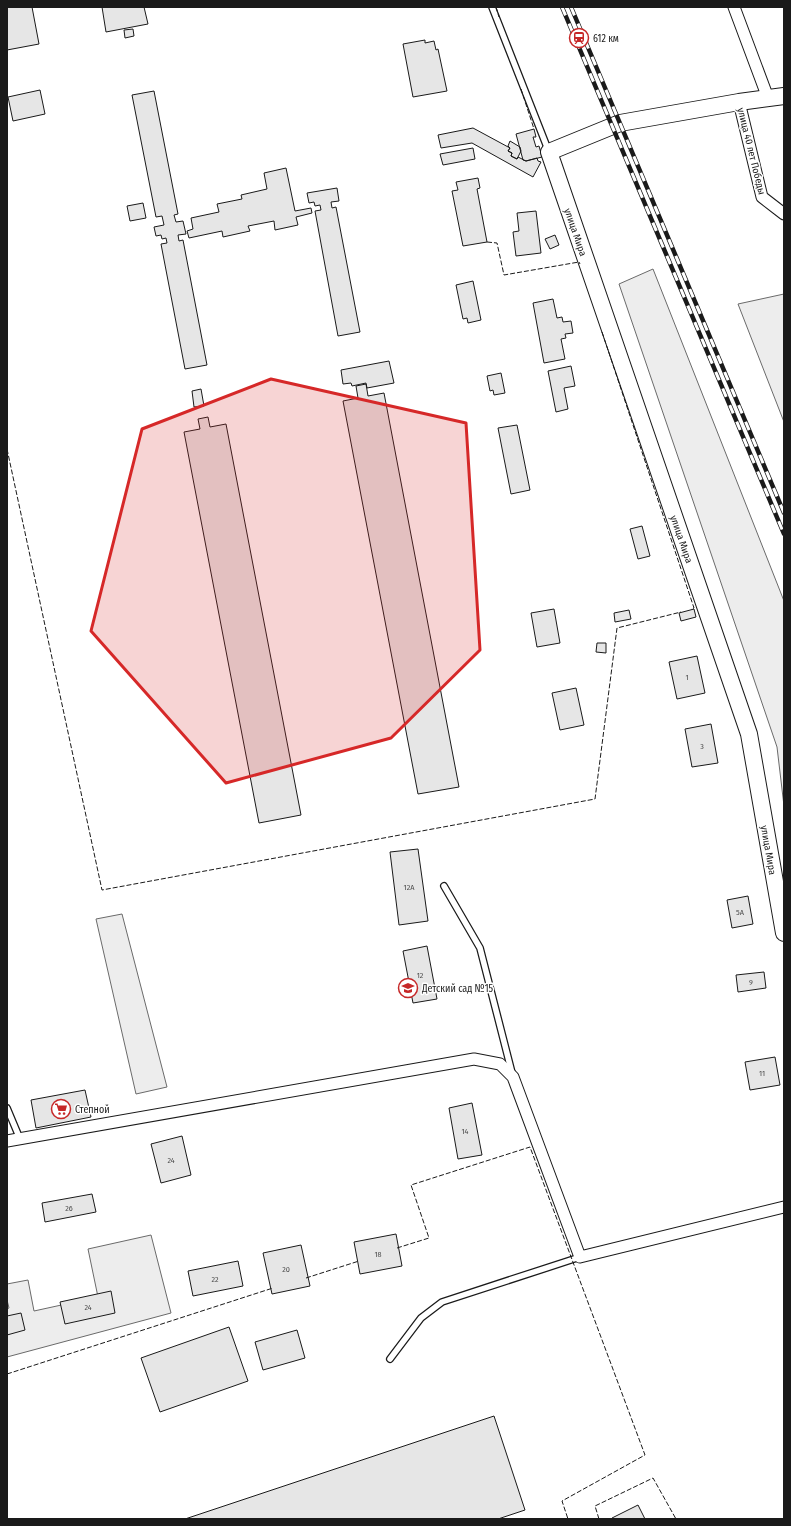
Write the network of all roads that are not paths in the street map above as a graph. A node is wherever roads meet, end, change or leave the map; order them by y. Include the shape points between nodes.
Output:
1 (492, 7) edge
2 (734, 7) edge
3 (784, 96) edge
4 (768, 98) junction
5 (739, 102) junction
6 (549, 152) junction
7 (784, 214) edge
8 (444, 886) dead end
9 (784, 933) edge
10 (513, 1077) junction
11 (7, 1108) edge
12 (21, 1139) junction
13 (7, 1141) edge
14 (784, 1207) edge
15 (580, 1257) junction
16 (390, 1359) dead end

1 - 6 lane
2 - 4 street
3 - 4 street
4 - 5 street
5 - 6 street via 620,123
5 - 7 street, улица 40 лет Победы via 762,197
6 - 9 street, улица Мира via 749,734
8 - 10 lane via 480,948
10 - 12 street via 500,1064 474,1059
10 - 15 street
11 - 12 lane
12 - 13 street
14 - 15 street
15 - 16 lane via 442,1302 421,1318

